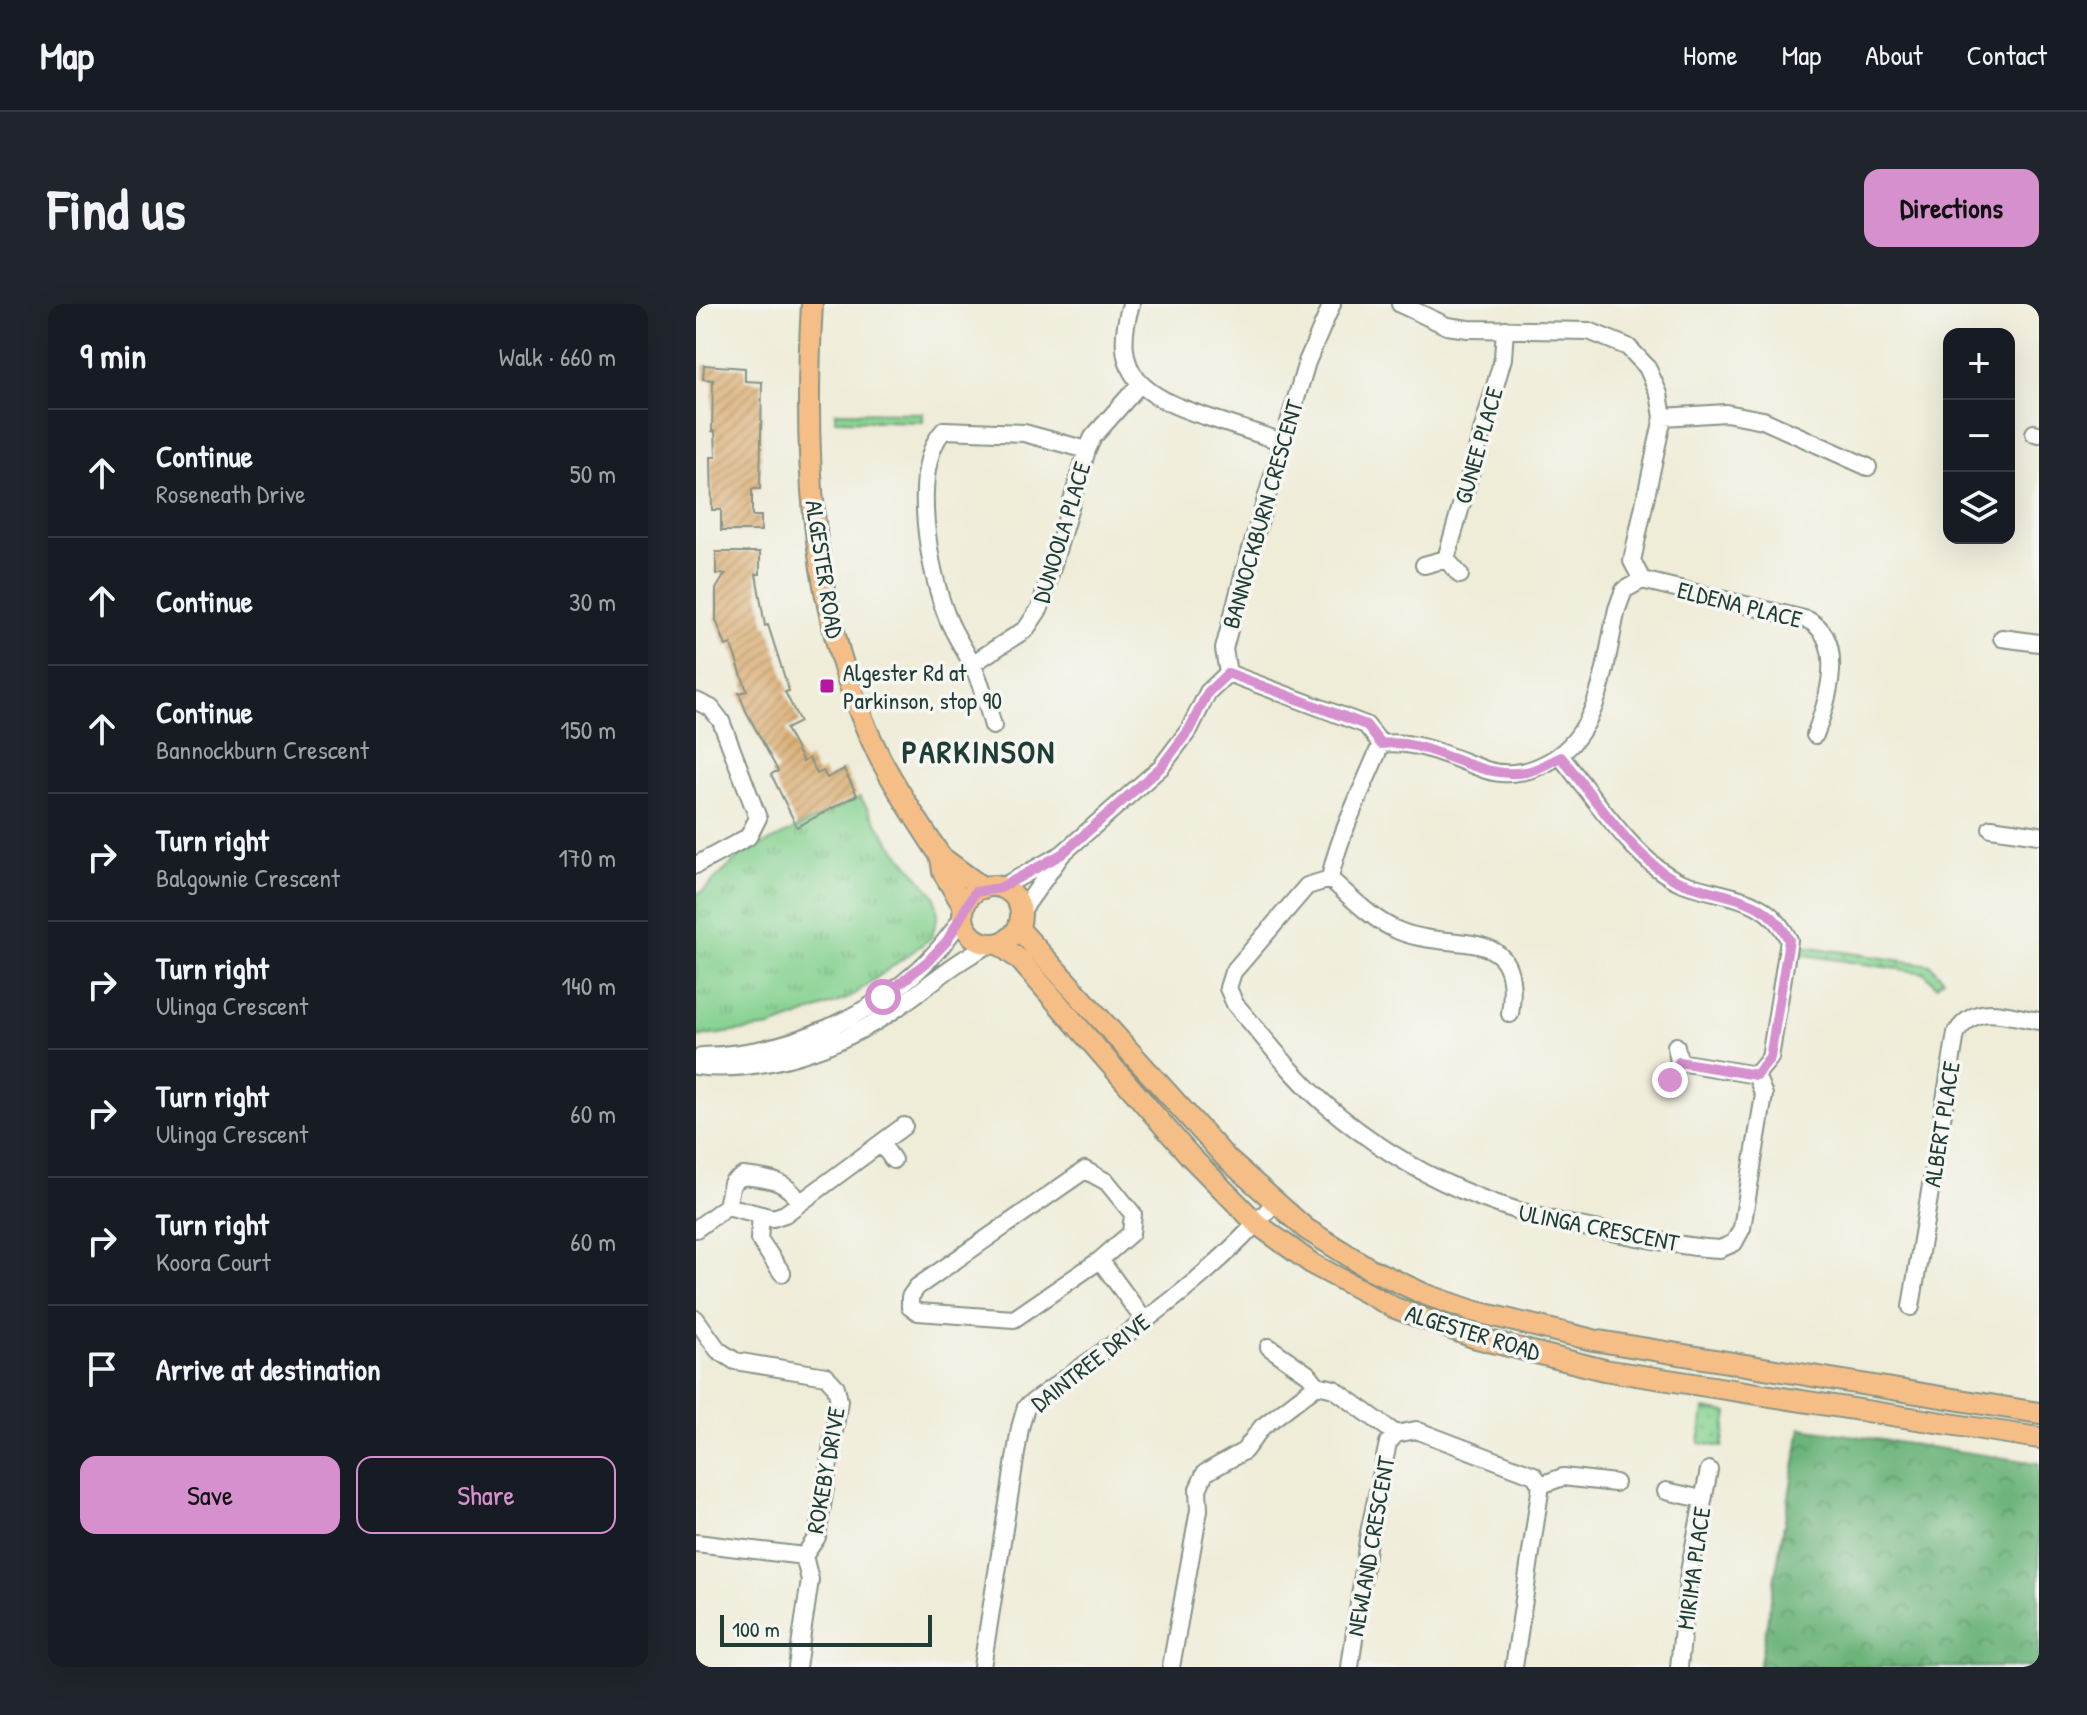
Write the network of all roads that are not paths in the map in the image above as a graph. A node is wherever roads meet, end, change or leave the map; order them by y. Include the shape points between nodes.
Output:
1 (812, 304) edge
2 (1131, 304) edge
3 (1332, 304) edge
4 (1400, 304) edge
5 (1505, 329) junction
6 (1139, 385) junction
7 (1663, 417) junction
8 (1283, 442) junction
9 (1087, 450) junction
10 (1868, 467) dead end
11 (1446, 559) junction
12 (1424, 565) dead end
13 (1460, 575) dead end
14 (1642, 580) junction
15 (2002, 638) dead end
16 (2039, 643) edge
17 (972, 664) junction
18 (1228, 673) junction
19 (696, 701) edge
20 (993, 726) dead end
21 (1815, 735) dead end
22 (1381, 744) junction
23 (1561, 757) junction
24 (1991, 828) dead end
25 (2039, 835) edge
26 (1062, 854) junction
27 (941, 857) junction
28 (696, 865) edge
29 (1330, 879) junction
30 (991, 888) junction
31 (963, 911) junction
32 (1020, 920) junction
33 (995, 944) junction
34 (1510, 1014) dead end
35 (2039, 1021) edge
36 (696, 1056) edge
37 (696, 1066) edge
38 (1756, 1075) junction
39 (1670, 1080) dead end
40 (904, 1126) dead end
41 (881, 1143) junction
42 (893, 1160) dead end
43 (799, 1202) junction
44 (1274, 1203) junction
45 (727, 1206) junction
46 (761, 1216) junction
47 (1257, 1224) junction
48 (696, 1229) edge
49 (1100, 1260) junction
50 (782, 1273) dead end
51 (1911, 1307) dead end
52 (696, 1319) edge
53 (1144, 1320) junction
54 (1269, 1347) dead end
55 (1317, 1385) junction
56 (2039, 1413) edge
57 (1396, 1434) junction
58 (2039, 1438) edge
59 (1709, 1470) dead end
60 (1615, 1483) dead end
61 (1541, 1485) junction
62 (1666, 1491) dead end
63 (1702, 1499) junction
64 (696, 1543) edge
65 (804, 1556) junction
66 (797, 1667) edge
67 (982, 1667) edge
68 (1171, 1667) edge
69 (1350, 1667) edge
70 (1514, 1667) edge
71 (1679, 1667) edge

1 - 27 main road, ALGESTER ROAD via 812,487 829,616 880,758
2 - 6 street via 1123,347
3 - 8 street, BANNOCKBURN CRESCENT via 1307,362
4 - 5 street via 1447,326
5 - 7 street via 1589,331 1628,347 1654,381
5 - 11 street, GUNEE PLACE via 1503,358
6 - 8 street via 1163,402
6 - 9 street, DUNOOLA PLACE
7 - 10 street via 1726,413 1763,420
7 - 14 street via 1634,541 1632,561
8 - 18 street, BANNOCKBURN CRESCENT via 1225,640
9 - 17 street, DUNOOLA PLACE via 1040,608 1026,629
9 - 17 street via 1024,433 944,430 935,440 925,482 935,580
11 - 12 street
11 - 13 street
14 - 21 street, ELDENA PLACE via 1823,627 1830,661 1826,707
14 - 23 street via 1624,590 1585,731
15 - 16 street
17 - 20 street
18 - 22 street via 1366,725
18 - 26 street via 1208,692 1189,730 1161,767
19 - 28 street via 721,721 758,818 748,837
22 - 23 street via 1403,741 1492,772 1527,772
22 - 29 street via 1334,856
23 - 38 street via 1664,874 1764,907 1780,922 1789,948 1770,1058
24 - 25 street
26 - 30 street
26 - 32 street
27 - 30 main road, ALGESTER ROAD
27 - 31 main road, ALGESTER ROAD
29 - 34 street via 1379,922 1402,933 1497,953 1510,966
29 - 38 street, ULINGA CRESCENT via 1307,886 1233,972 1228,988 1235,1004 1324,1102 1377,1144 1440,1182 1552,1223 1720,1249 1734,1243 1742,1228 1764,1095
30 - 31 main road via 975,892
30 - 32 main road via 1014,897
31 - 33 main road via 969,933
31 - 36 street via 928,961 857,1014 756,1051
32 - 33 main road
32 - 44 main road, ALGESTER ROAD via 1227,1159
33 - 37 street via 963,958 892,1011 836,1040 783,1059
33 - 47 main road, ALGESTER ROAD via 1020,960 1190,1156
35 - 51 street, ALBERT PLACE via 1981,1013 1966,1017 1956,1033
38 - 39 street via 1678,1054
40 - 41 street
41 - 42 street
41 - 43 street
43 - 45 street via 779,1181 743,1176 732,1183
43 - 46 street via 785,1214
44 - 47 street, DAINTREE DRIVE
44 - 56 main road, ALGESTER ROAD via 1370,1269 1473,1311 1686,1357
45 - 46 street
45 - 48 street
46 - 50 street via 759,1239
47 - 53 street, DAINTREE DRIVE via 1236,1249
47 - 58 main road, ALGESTER ROAD via 1363,1293 1473,1337 1604,1370
49 - 49 street via 1014,1319 918,1312 910,1307 917,1287 1085,1170 1107,1182 1133,1214 1131,1233
49 - 53 street
52 - 65 street, ROKEBY DRIVE via 718,1350 735,1361 826,1376 836,1387 839,1401 817,1537
53 - 67 street, DAINTREE DRIVE via 1026,1407
54 - 55 street
55 - 57 street via 1334,1389
55 - 68 street via 1262,1427 1244,1451 1205,1473 1198,1489 1199,1510
57 - 61 street, NEWLAND CRESCENT via 1416,1430 1534,1475
57 - 69 street, NEWLAND CRESCENT via 1388,1443 1369,1533
59 - 63 street, MIRIMA PLACE
60 - 61 street via 1563,1477
61 - 70 street
62 - 63 street
63 - 71 street, MIRIMA PLACE
64 - 65 street
65 - 66 street, ROKEBY DRIVE via 810,1580

